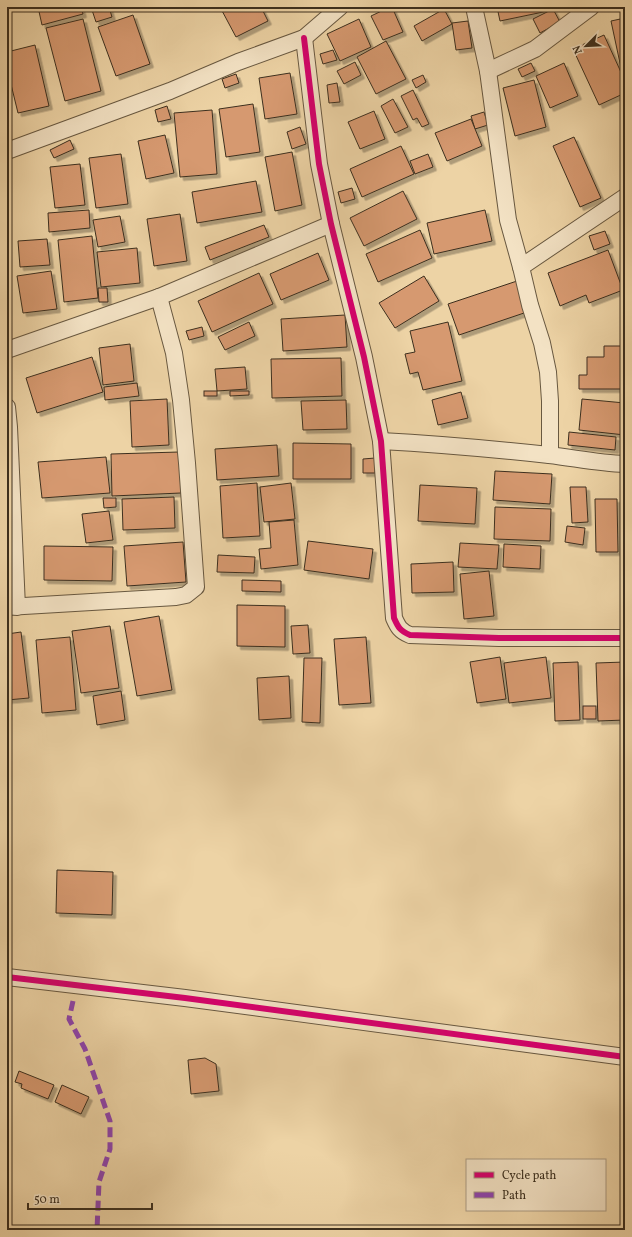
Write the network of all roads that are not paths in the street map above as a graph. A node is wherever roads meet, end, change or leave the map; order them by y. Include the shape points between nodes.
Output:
1 (340, 7) edge
2 (474, 7) edge
3 (591, 7) edge
4 (304, 38) junction
5 (488, 72) junction
6 (7, 151) edge
7 (625, 197) edge
8 (331, 224) junction
9 (521, 267) junction
10 (159, 297) junction
11 (7, 350) edge
12 (7, 408) edge
13 (381, 441) junction
14 (550, 455) junction
15 (625, 464) edge
16 (12, 607) edge
17 (625, 638) edge
18 (7, 977) edge
19 (625, 1056) edge

1 - 4 street
2 - 5 street
3 - 5 street via 535,50
4 - 6 street
4 - 8 street via 318,164
5 - 9 street via 508,220
7 - 9 street
8 - 10 street
8 - 13 street via 364,357
9 - 14 street via 548,372
10 - 11 street
10 - 16 street via 174,353 181,400 196,587 186,595 176,597
12 - 16 street
13 - 14 street
13 - 17 street via 394,618 403,632 410,635 499,638
14 - 15 street
18 - 19 street

